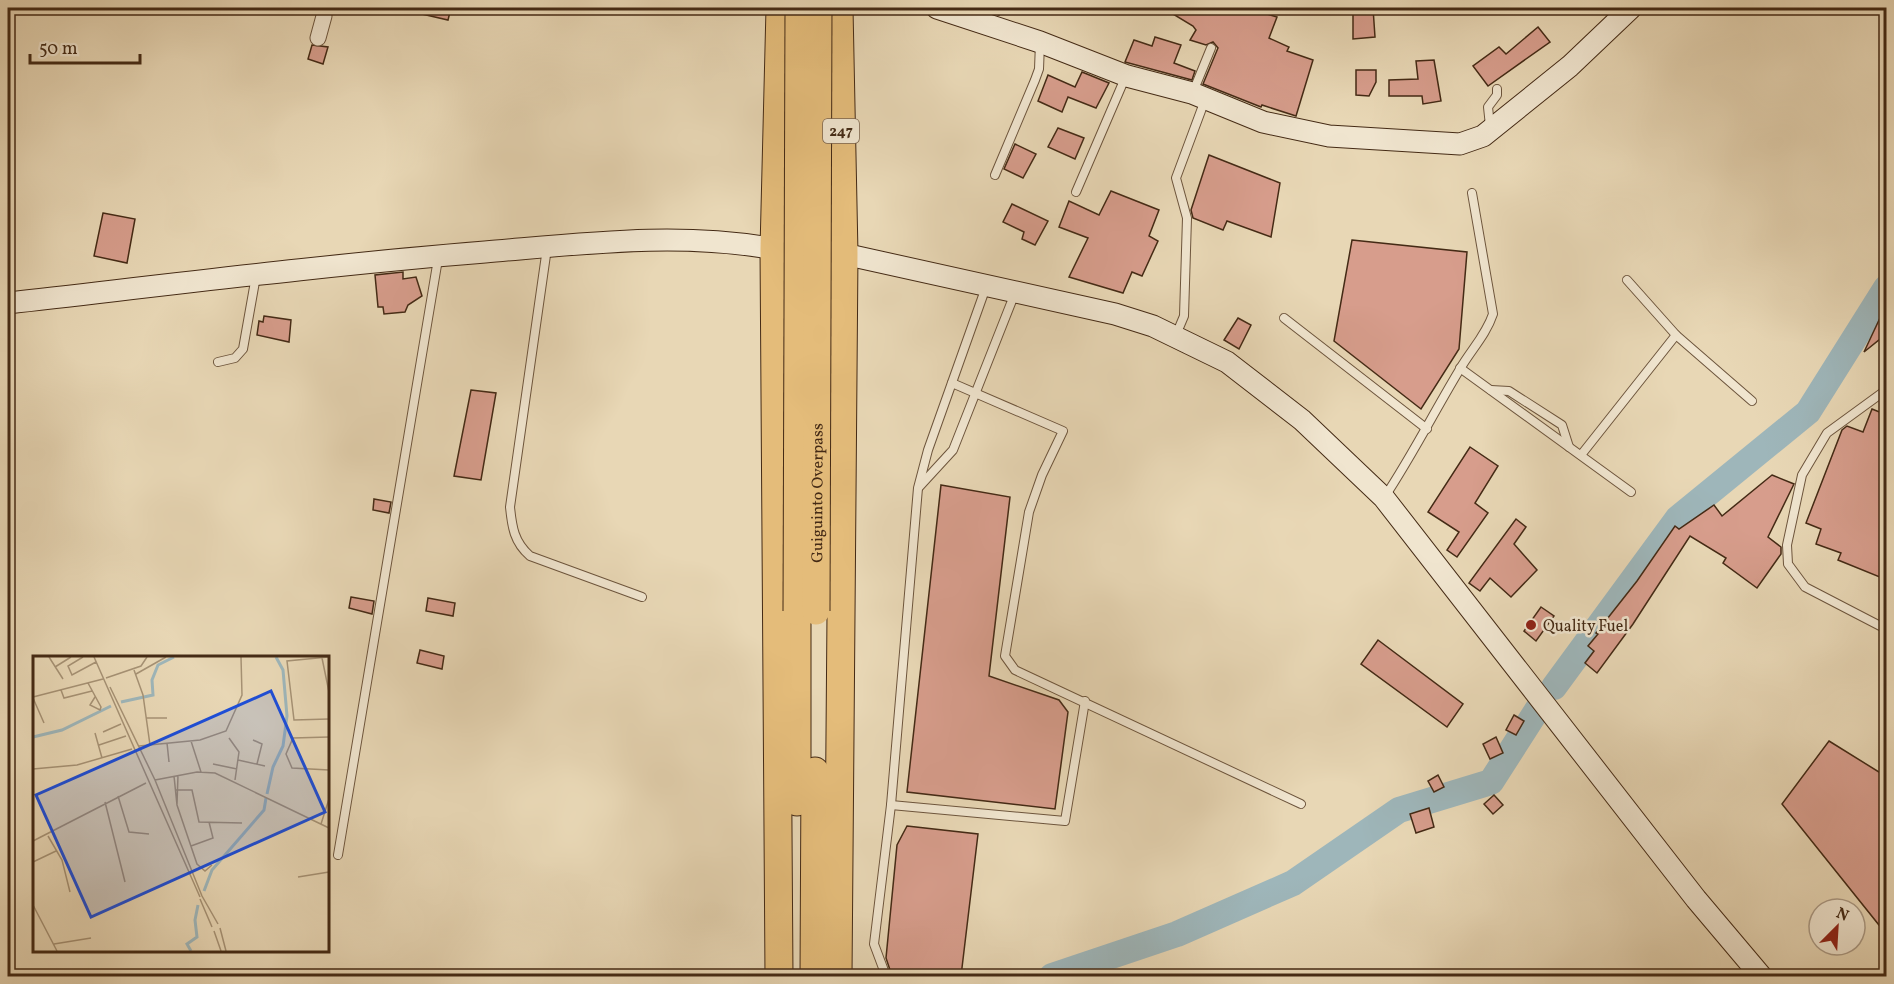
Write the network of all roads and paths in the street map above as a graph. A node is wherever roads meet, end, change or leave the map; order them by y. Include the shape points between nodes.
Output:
1 (323, 8) edge
2 (780, 8) edge
3 (799, 8) edge
4 (818, 8) edge
5 (838, 8) edge
6 (937, 8) edge
7 (1631, 8) edge
8 (318, 38) dead end
9 (1040, 42) junction
10 (1211, 48) dead end
11 (1126, 76) junction
12 (1497, 89) dead end
13 (1199, 96) junction
14 (1491, 129) junction
15 (995, 175) dead end
16 (1076, 192) dead end
17 (1472, 193) dead end
18 (547, 246) junction
19 (774, 249) junction
20 (844, 254) junction
21 (439, 255) junction
22 (256, 275) junction
23 (1627, 280) dead end
24 (986, 287) junction
25 (1015, 293) junction
26 (8, 303) edge
27 (1284, 318) dead end
28 (1676, 335) junction
29 (1176, 336) junction
30 (218, 362) dead end
31 (1460, 368) junction
32 (951, 383) junction
33 (1491, 390) junction
34 (1887, 390) edge
35 (976, 394) junction
36 (1752, 401) dead end
37 (1427, 429) junction
38 (1569, 447) junction
39 (1581, 456) junction
40 (918, 489) junction
41 (1631, 492) dead end
42 (1384, 498) junction
43 (642, 597) dead end
44 (806, 611) junction
45 (1887, 629) edge
46 (1085, 701) junction
47 (1301, 804) dead end
48 (891, 805) junction
49 (338, 855) dead end
50 (779, 976) edge
51 (797, 976) edge
52 (814, 976) edge
53 (838, 976) edge
54 (886, 976) edge
55 (1761, 976) edge

1 - 8 street
2 - 19 highway
3 - 44 highway, Guiguinto Overpass, bridge
4 - 44 highway, Guiguinto Overpass, bridge
5 - 20 highway, 247
6 - 9 main road
7 - 14 main road via 1570,66
9 - 11 main road
9 - 15 lane via 1039,69
10 - 13 lane
11 - 13 main road
11 - 16 lane
12 - 14 lane via 1497,96 1488,107
13 - 14 main road via 1263,123 1329,136 1460,144
13 - 29 lane via 1176,178 1187,218 1184,316
17 - 31 lane via 1493,314 1487,331
18 - 19 main road via 667,240
18 - 21 main road
18 - 43 lane via 510,507 512,528 520,547 530,556
19 - 50 highway
20 - 24 main road
20 - 53 highway
21 - 22 main road
21 - 49 lane
22 - 26 main road
22 - 30 lane via 243,349 235,358
23 - 28 lane
24 - 25 main road
24 - 32 lane
25 - 29 main road via 1114,314
25 - 35 lane
27 - 37 lane
28 - 36 lane
28 - 39 lane
29 - 42 main road via 1227,362 1265,389
31 - 33 lane
31 - 37 lane
32 - 35 lane
32 - 40 lane
33 - 38 lane
33 - 38 lane via 1509,391 1562,425
34 - 45 lane via 1827,433 1802,475 1787,545 1788,564 1805,587
35 - 40 lane via 953,450
35 - 46 lane via 1063,431 1029,512 1005,656 1015,670
37 - 42 lane
38 - 39 lane
39 - 41 lane
40 - 48 lane
42 - 55 main road via 1696,899
44 - 51 highway, Guiguinto Overpass
44 - 52 highway, Guiguinto Overpass
46 - 47 lane
46 - 48 lane via 1065,821
48 - 54 lane via 874,944

